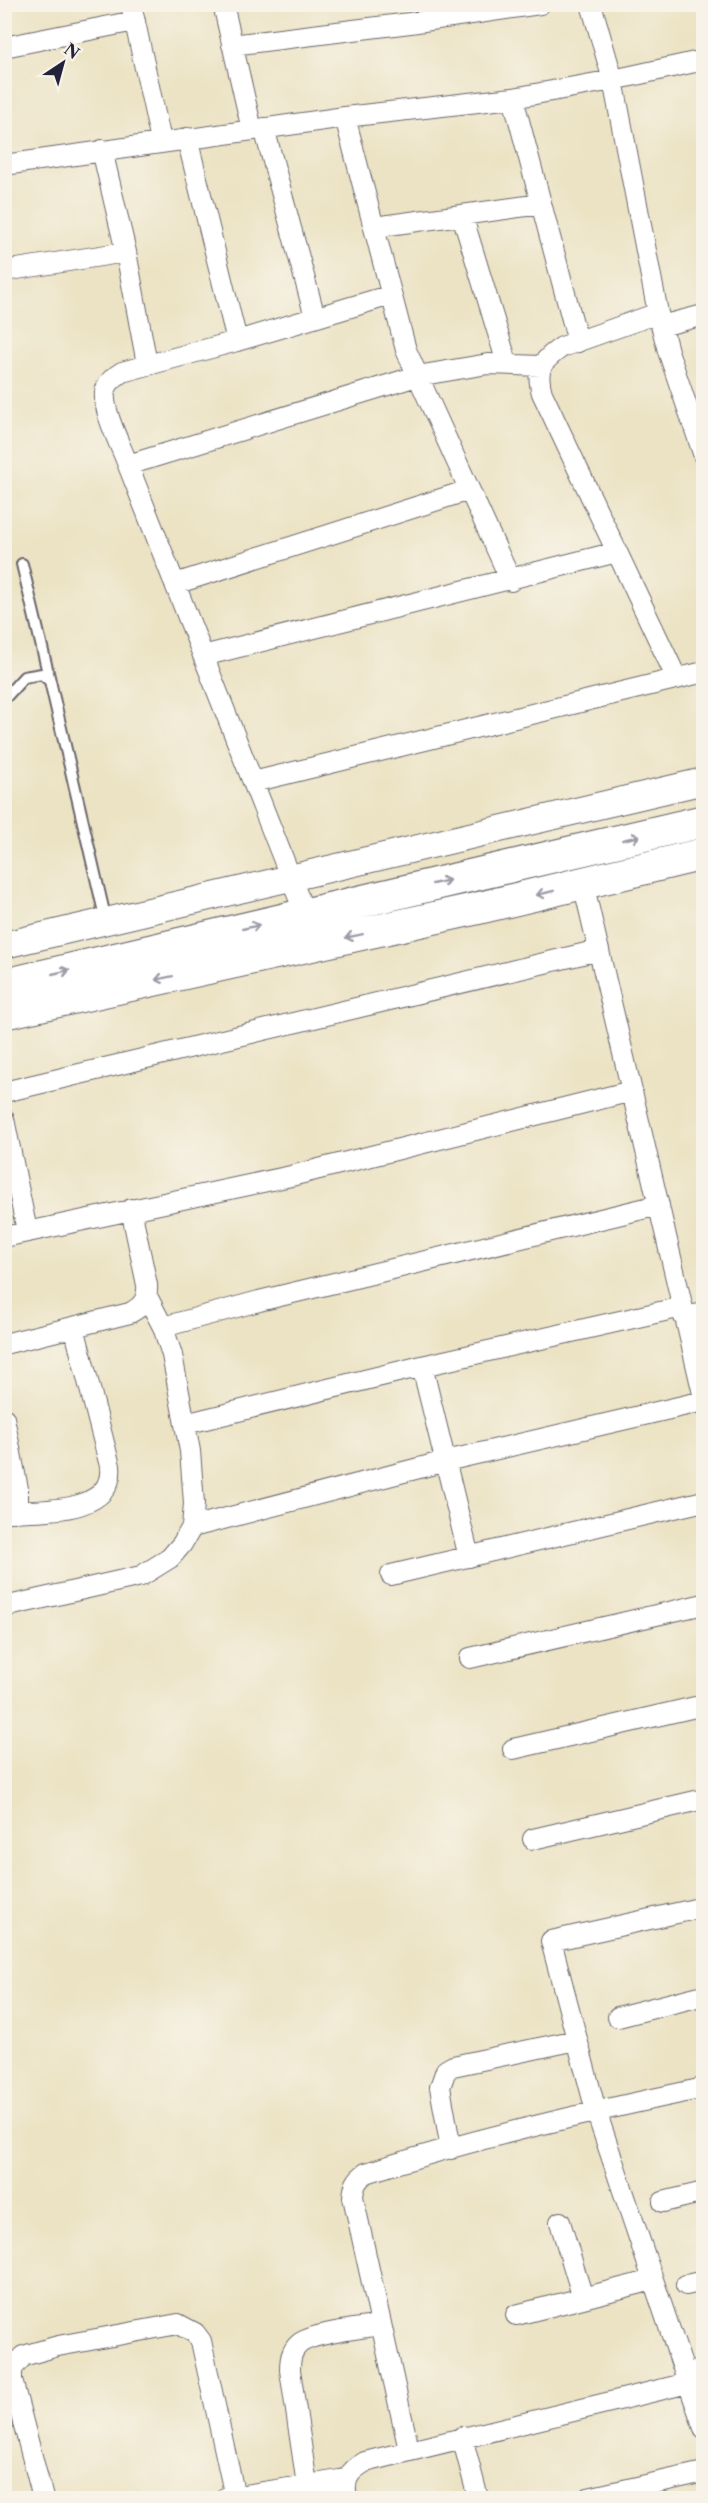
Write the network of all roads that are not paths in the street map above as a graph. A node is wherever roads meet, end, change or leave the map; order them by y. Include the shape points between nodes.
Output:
1 (223, 4) edge
2 (540, 4) edge
3 (591, 4) edge
4 (489, 8) edge
5 (133, 13) edge
6 (232, 45) junction
7 (4, 47) edge
8 (704, 60) edge
9 (613, 80) junction
10 (513, 98) junction
11 (345, 117) junction
12 (258, 129) junction
13 (187, 138) junction
14 (161, 141) junction
15 (102, 150) junction
16 (4, 165) edge
17 (541, 204) junction
18 (462, 215) junction
19 (374, 227) junction
20 (126, 252) junction
21 (4, 271) edge
22 (391, 295) junction
23 (704, 315) edge
24 (315, 317) junction
25 (659, 320) junction
26 (237, 341) junction
27 (578, 342) junction
28 (507, 363) junction
29 (147, 364) junction
30 (541, 366) junction
31 (417, 376) junction
32 (704, 456) edge
33 (128, 465) junction
34 (469, 490) junction
35 (617, 552) junction
36 (22, 564) dead end
37 (511, 581) junction
38 (175, 584) junction
39 (203, 656) junction
40 (704, 672) edge
41 (677, 679) junction
42 (50, 681) junction
43 (4, 699) edge
44 (704, 781) edge
45 (253, 782) junction
46 (704, 821) edge
47 (704, 855) edge
48 (291, 879) junction
49 (583, 883) junction
50 (305, 914) junction
51 (106, 922) junction
52 (4, 945) edge
53 (599, 950) junction
54 (4, 985) edge
55 (4, 1013) edge
56 (632, 1091) junction
57 (4, 1092) edge
58 (4, 1119) edge
59 (658, 1205) junction
60 (131, 1209) junction
61 (27, 1232) junction
62 (4, 1237) edge
63 (147, 1296) junction
64 (690, 1312) edge
65 (74, 1327) junction
66 (163, 1327) junction
67 (4, 1344) edge
68 (422, 1366) junction
69 (704, 1399) edge
70 (4, 1418) edge
71 (185, 1424) junction
72 (446, 1461) junction
73 (704, 1501) edge
74 (6, 1513) edge
75 (192, 1527) junction
76 (469, 1557) junction
77 (390, 1575) dead end
78 (704, 1604) edge
79 (4, 1607) edge
80 (470, 1658) dead end
81 (704, 1705) edge
82 (513, 1749) dead end
83 (704, 1799) edge
84 (533, 1839) dead end
85 (704, 1907) edge
86 (704, 1995) edge
87 (618, 2017) dead end
88 (577, 2040) junction
89 (704, 2088) edge
90 (596, 2111) junction
91 (451, 2149) junction
92 (704, 2192) edge
93 (663, 2202) dead end
94 (560, 2222) dead end
95 (653, 2280) junction
96 (583, 2298) junction
97 (516, 2315) dead end
98 (381, 2325) junction
99 (14, 2357) edge
100 (692, 2375) edge
101 (704, 2428) edge
102 (462, 2437) junction
103 (409, 2450) junction
104 (704, 2472) edge
105 (308, 2485) junction
106 (346, 2489) edge
107 (37, 2494) edge
108 (230, 2498) edge
109 (478, 2499) edge
110 (588, 2499) edge

1 - 6 street
2 - 4 street
3 - 9 street
4 - 6 street
5 - 7 street
5 - 14 street
6 - 12 street
8 - 9 street
9 - 10 street
9 - 25 street
10 - 11 street
10 - 17 street
11 - 12 street
11 - 19 street
12 - 13 street
12 - 24 street
13 - 14 street
13 - 26 street
14 - 15 street
15 - 16 street
15 - 20 street
17 - 18 street
17 - 27 street
18 - 19 street
18 - 28 street
19 - 22 street
20 - 21 street
20 - 29 street
22 - 24 street
22 - 31 street
23 - 25 street
24 - 26 street
25 - 27 street
25 - 32 street
26 - 29 street
27 - 30 street via 562,347
28 - 30 street
28 - 31 street
29 - 33 street via 111,379 105,391 106,405
30 - 35 street via 538,378 542,393
31 - 33 street
31 - 34 street
33 - 38 street
34 - 37 street
34 - 38 street
35 - 37 street
35 - 41 street
36 - 42 lane
37 - 39 street
38 - 39 street
39 - 45 street
40 - 41 street
41 - 45 street
42 - 43 lane via 42,674 24,677
42 - 51 lane
44 - 48 street
45 - 48 street
50 -> 46 main road
47 - 49 main road
48 - 50 street
48 - 51 street
49 - 53 street
49 -> 55 main road
54 -> 50 main road
51 - 52 street
53 - 56 street
53 - 57 street
56 - 59 street
56 - 60 street via 291,1176
58 - 61 street
59 - 64 street
59 - 66 street
60 - 61 street
60 - 63 street
61 - 62 street
63 - 65 street via 141,1307 130,1313
63 - 66 street
64 - 68 street
64 - 69 street
65 - 67 street
65 - 74 street via 111,1481 102,1494 78,1505
66 - 71 street
68 - 71 street
68 - 72 street
69 - 72 street
70 - 74 street via 18,1489 15,1508
71 - 75 street via 194,1503
72 - 75 street
72 - 76 street
73 - 76 street
75 - 79 street via 170,1558 141,1576
76 - 77 street
78 - 80 street
81 - 82 street
83 - 84 street
85 - 88 street via 551,1941
86 - 87 street
88 - 90 street
88 - 91 street via 446,2070 441,2087
89 - 90 street
90 - 91 street
90 - 95 street
91 - 98 street via 366,2173 354,2187
92 - 93 street
94 - 96 street
95 - 96 street
95 - 100 street
96 - 97 street
98 - 103 street
98 - 105 street via 310,2338 298,2344 291,2355
99 - 107 street via 12,2380
99 - 108 street via 166,2324 188,2327 195,2332 205,2353
100 - 101 street
100 - 102 street
102 - 103 street
102 - 109 street
103 - 106 street via 353,2469
104 - 110 street
105 - 106 street
105 - 108 street

